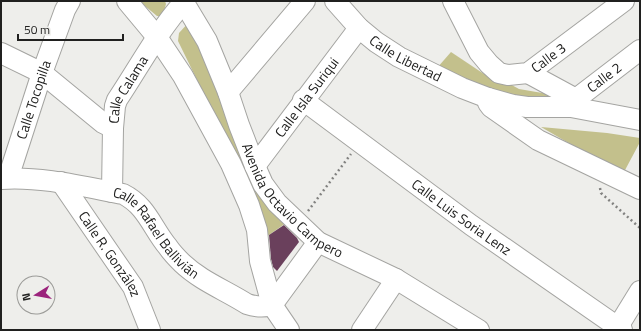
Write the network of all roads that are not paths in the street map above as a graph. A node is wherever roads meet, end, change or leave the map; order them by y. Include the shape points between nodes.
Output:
1 (70, 1) edge
2 (127, 1) edge
3 (183, 1) edge
4 (305, 1) edge
5 (335, 1) edge
6 (624, 1) edge
7 (460, 4) edge
8 (358, 28) junction
9 (157, 37) junction
10 (640, 50) edge
11 (1, 53) edge
12 (42, 73) junction
13 (528, 73) junction
14 (228, 92) junction
15 (488, 98) junction
16 (303, 100) junction
17 (573, 103) junction
18 (597, 112) junction
19 (640, 120) edge
20 (113, 128) junction
21 (640, 133) edge
22 (255, 166) junction
23 (6, 178) edge
24 (61, 182) junction
25 (640, 189) edge
26 (112, 192) junction
27 (318, 242) junction
28 (396, 279) junction
29 (640, 291) edge
30 (272, 305) junction
31 (619, 329) edge
32 (150, 330) edge
33 (289, 330) edge
34 (362, 330) edge
35 (479, 330) edge

1 - 12 street, Calle Tocopilla
2 - 9 street
3 - 9 street, Calle Calama
3 - 14 street, Avenida Octavio Campero via 207,41
4 - 14 street
5 - 8 street, Calle Libertad
6 - 13 street, Calle 3
7 - 13 street, Calle 3 via 479,52 488,64 499,73
8 - 15 street, Calle Libertad via 399,57
8 - 16 street, Calle Isla Suriqui
9 - 20 street, Calle Calama via 117,100
9 - 30 street via 184,76 250,205 258,230 260,261
10 - 17 street, Calle 2
11 - 12 street
12 - 20 street via 103,123
12 - 23 street, Calle Tocopilla
13 - 17 street
14 - 22 street, Avenida Octavio Campero
15 - 17 street via 527,108
15 - 25 street via 488,103 492,107 538,140
16 - 22 street, Calle Isla Suriqui
16 - 31 street, Calle Luis Soria Lenz via 471,225
17 - 18 street
18 - 19 street
18 - 21 street via 597,118 601,121
20 - 26 street, Calle Calama
22 - 27 street, Avenida Octavio Campero via 263,184 277,203
23 - 24 street, Calle Rafael Ballivián
24 - 26 street, Calle Rafael Ballivián
24 - 32 street, Calle R. González via 133,286
26 - 30 street, Calle Rafael Ballivián via 132,198 167,247 200,277 246,304 254,307
27 - 28 street, Avenida Octavio Campero
27 - 30 street
28 - 34 street
28 - 35 street, Avenida Octavio Campero
29 - 31 street
30 - 33 street

